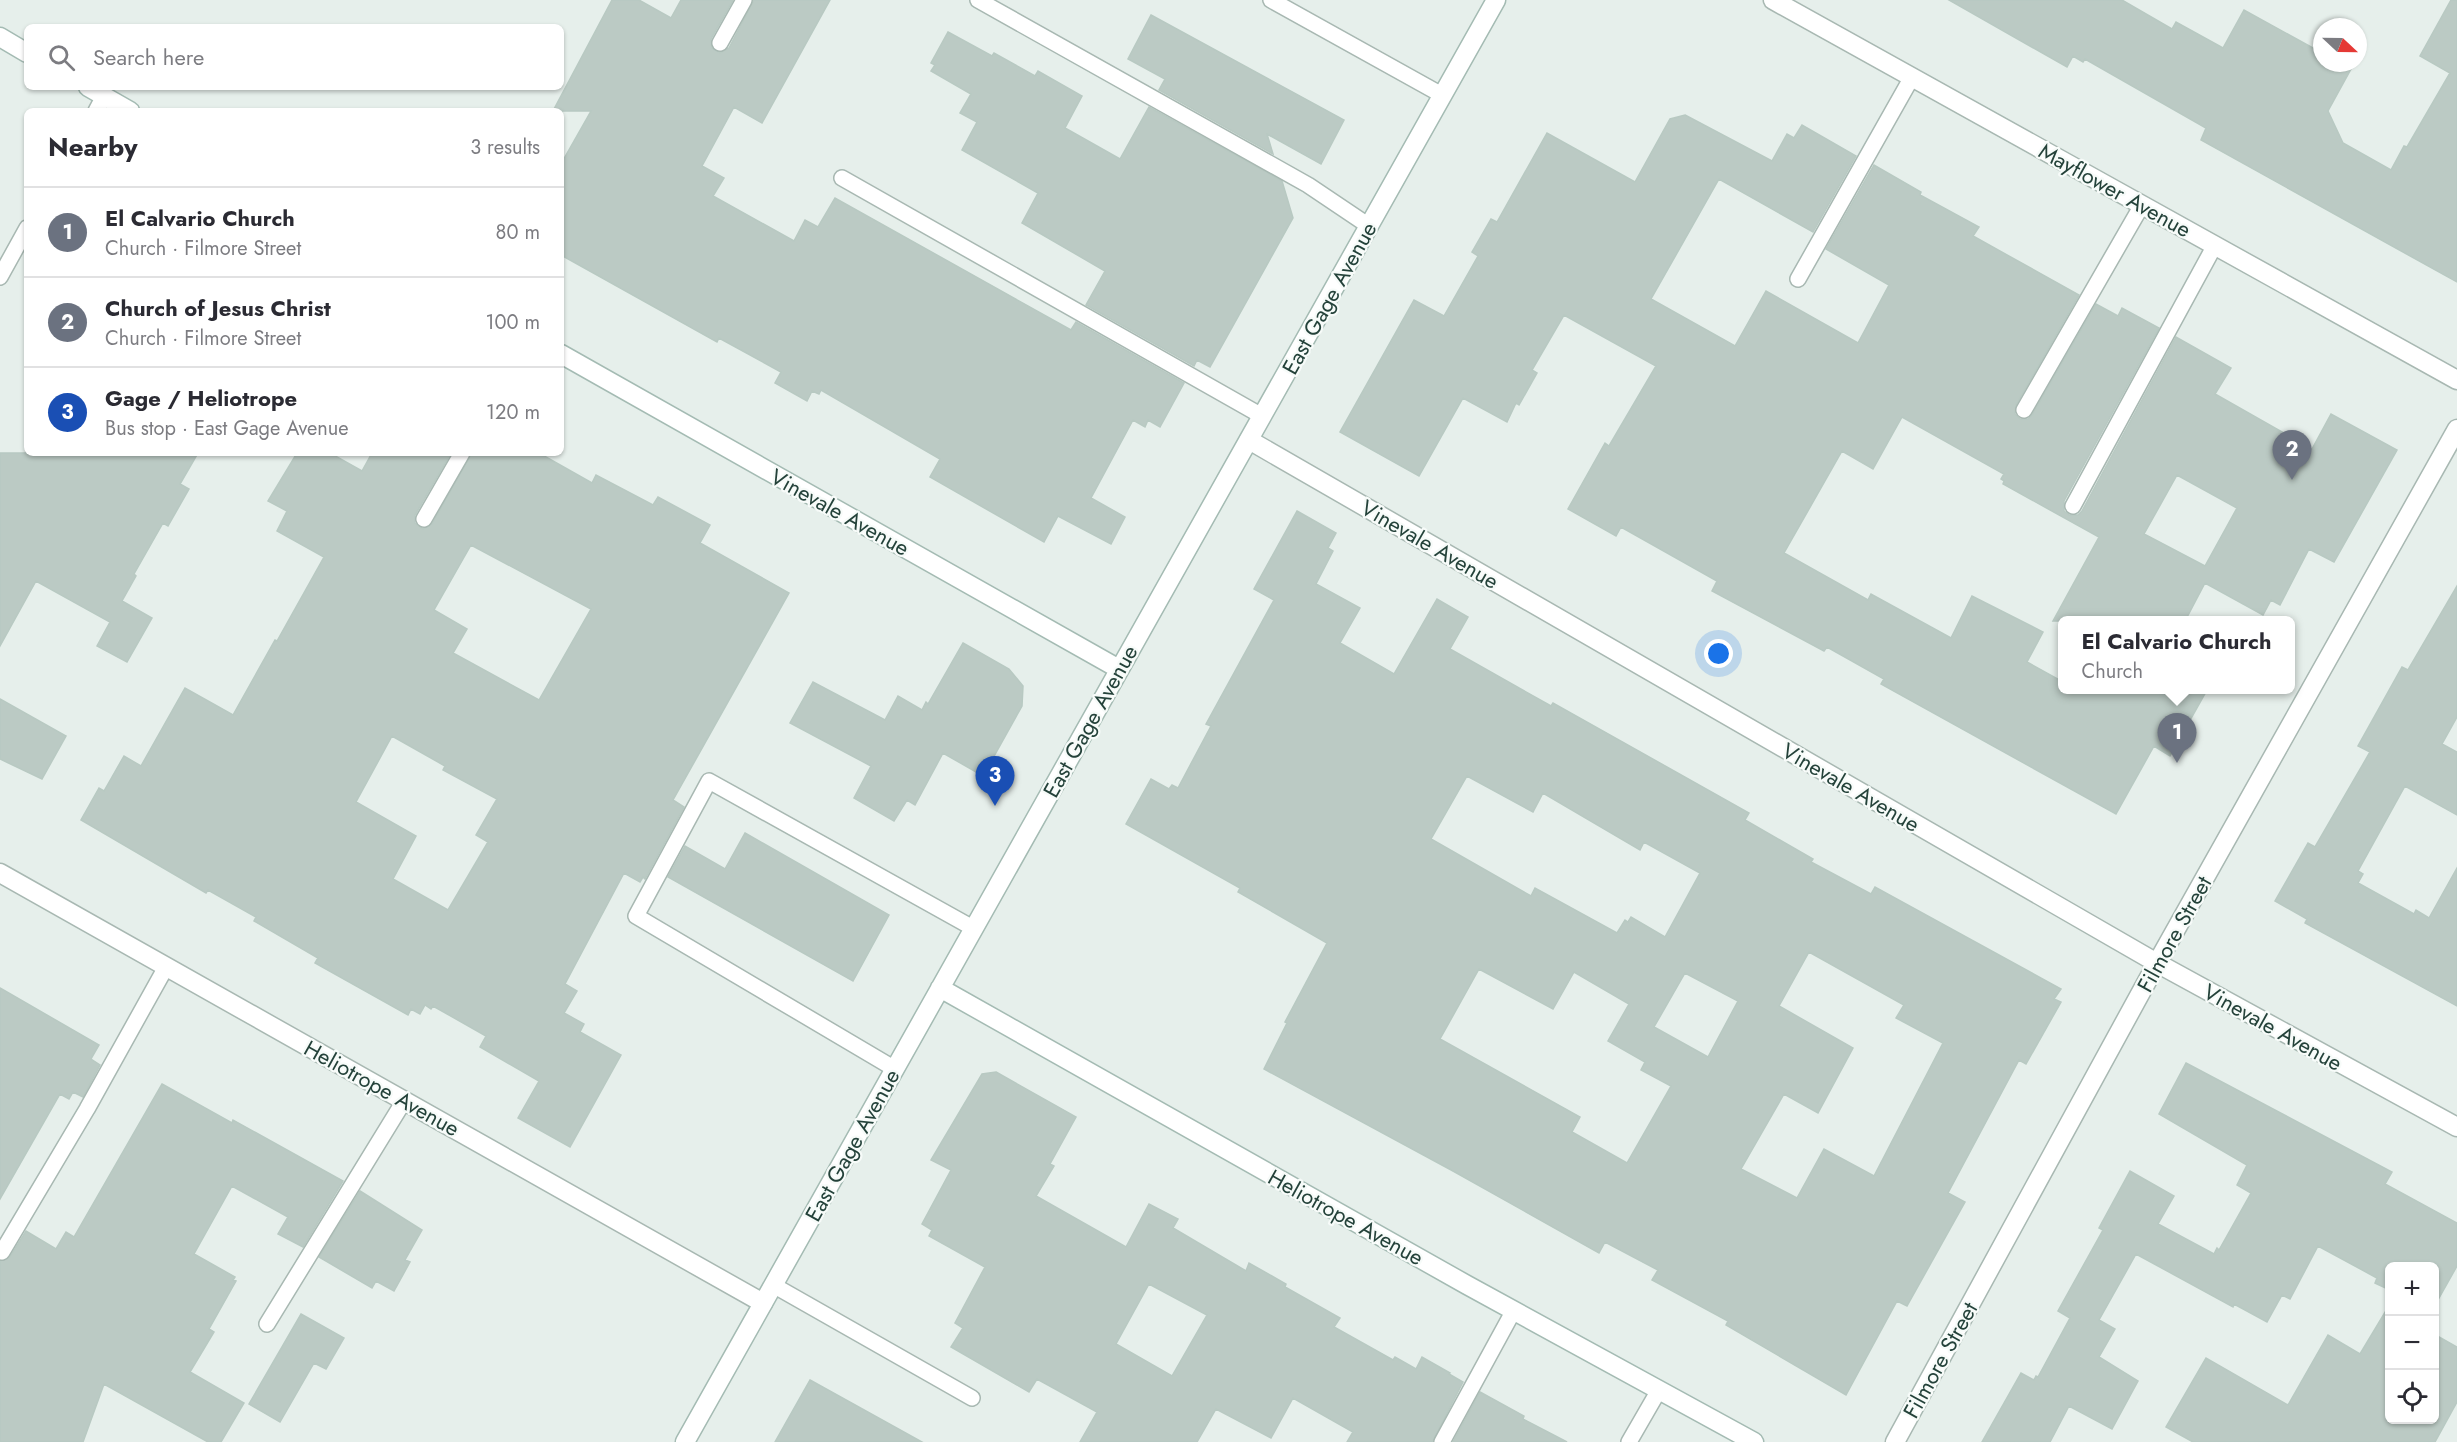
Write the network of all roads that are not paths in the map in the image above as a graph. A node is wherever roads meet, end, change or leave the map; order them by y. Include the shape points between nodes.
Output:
1 (744, 0) edge
2 (978, 0) edge
3 (1271, 0) edge
4 (1496, 0) edge
5 (1773, 0) edge
6 (0, 37) edge
7 (720, 43) dead end
8 (24, 51) edge
9 (1912, 77) junction
10 (90, 90) edge
11 (1442, 95) junction
12 (100, 104) edge
13 (117, 108) edge
14 (842, 178) dead end
15 (2142, 205) junction
16 (1369, 226) junction
17 (24, 233) edge
18 (2214, 245) junction
19 (0, 277) edge
20 (1798, 279) dead end
21 (564, 356) edge
22 (2457, 380) edge
23 (2024, 410) dead end
24 (1262, 416) junction
25 (2457, 429) edge
26 (1248, 440) junction
27 (460, 456) edge
28 (2073, 506) dead end
29 (424, 519) dead end
30 (1119, 669) junction
31 (0, 873) edge
32 (974, 928) junction
33 (2157, 963) junction
34 (166, 967) junction
35 (940, 988) junction
36 (895, 1069) junction
37 (404, 1101) junction
38 (2457, 1127) edge
39 (2, 1251) dead end
40 (773, 1285) junction
41 (763, 1303) junction
42 (1514, 1310) junction
43 (267, 1324) dead end
44 (1659, 1390) junction
45 (972, 1398) dead end
46 (685, 1442) edge
47 (1442, 1442) edge
48 (1629, 1442) edge
49 (1754, 1442) edge
50 (1895, 1442) edge

1 - 7 lane
2 - 16 lane via 1308,184
3 - 11 lane
4 - 11 street, East Gage Avenue
5 - 9 street, Mayflower Avenue
6 - 8 street
9 - 15 street, Mayflower Avenue
9 - 20 lane
10 - 12 street
11 - 16 street, East Gage Avenue
12 - 13 street
14 - 24 lane
15 - 18 street, Mayflower Avenue
15 - 23 lane
16 - 24 street, East Gage Avenue
17 - 19 lane
18 - 22 street, Mayflower Avenue
18 - 28 lane
21 - 30 street, Vinevale Avenue
24 - 26 street, East Gage Avenue
25 - 33 street, Filmore Street
26 - 30 street, East Gage Avenue
26 - 33 street, Vinevale Avenue
27 - 29 lane
30 - 32 street, East Gage Avenue
31 - 34 street, Heliotrope Avenue
32 - 35 street, East Gage Avenue
32 - 36 lane via 709,781 636,916
33 - 38 street, Vinevale Avenue
33 - 50 street, Filmore Street
34 - 37 street, Heliotrope Avenue
34 - 39 lane
35 - 36 street, East Gage Avenue
35 - 42 street, Heliotrope Avenue
36 - 40 street, East Gage Avenue
37 - 41 street, Heliotrope Avenue
37 - 43 lane
40 - 41 street, East Gage Avenue
40 - 45 lane
41 - 46 street, East Gage Avenue
42 - 44 street, Heliotrope Avenue
42 - 47 lane
44 - 48 lane
44 - 49 street, Heliotrope Avenue

